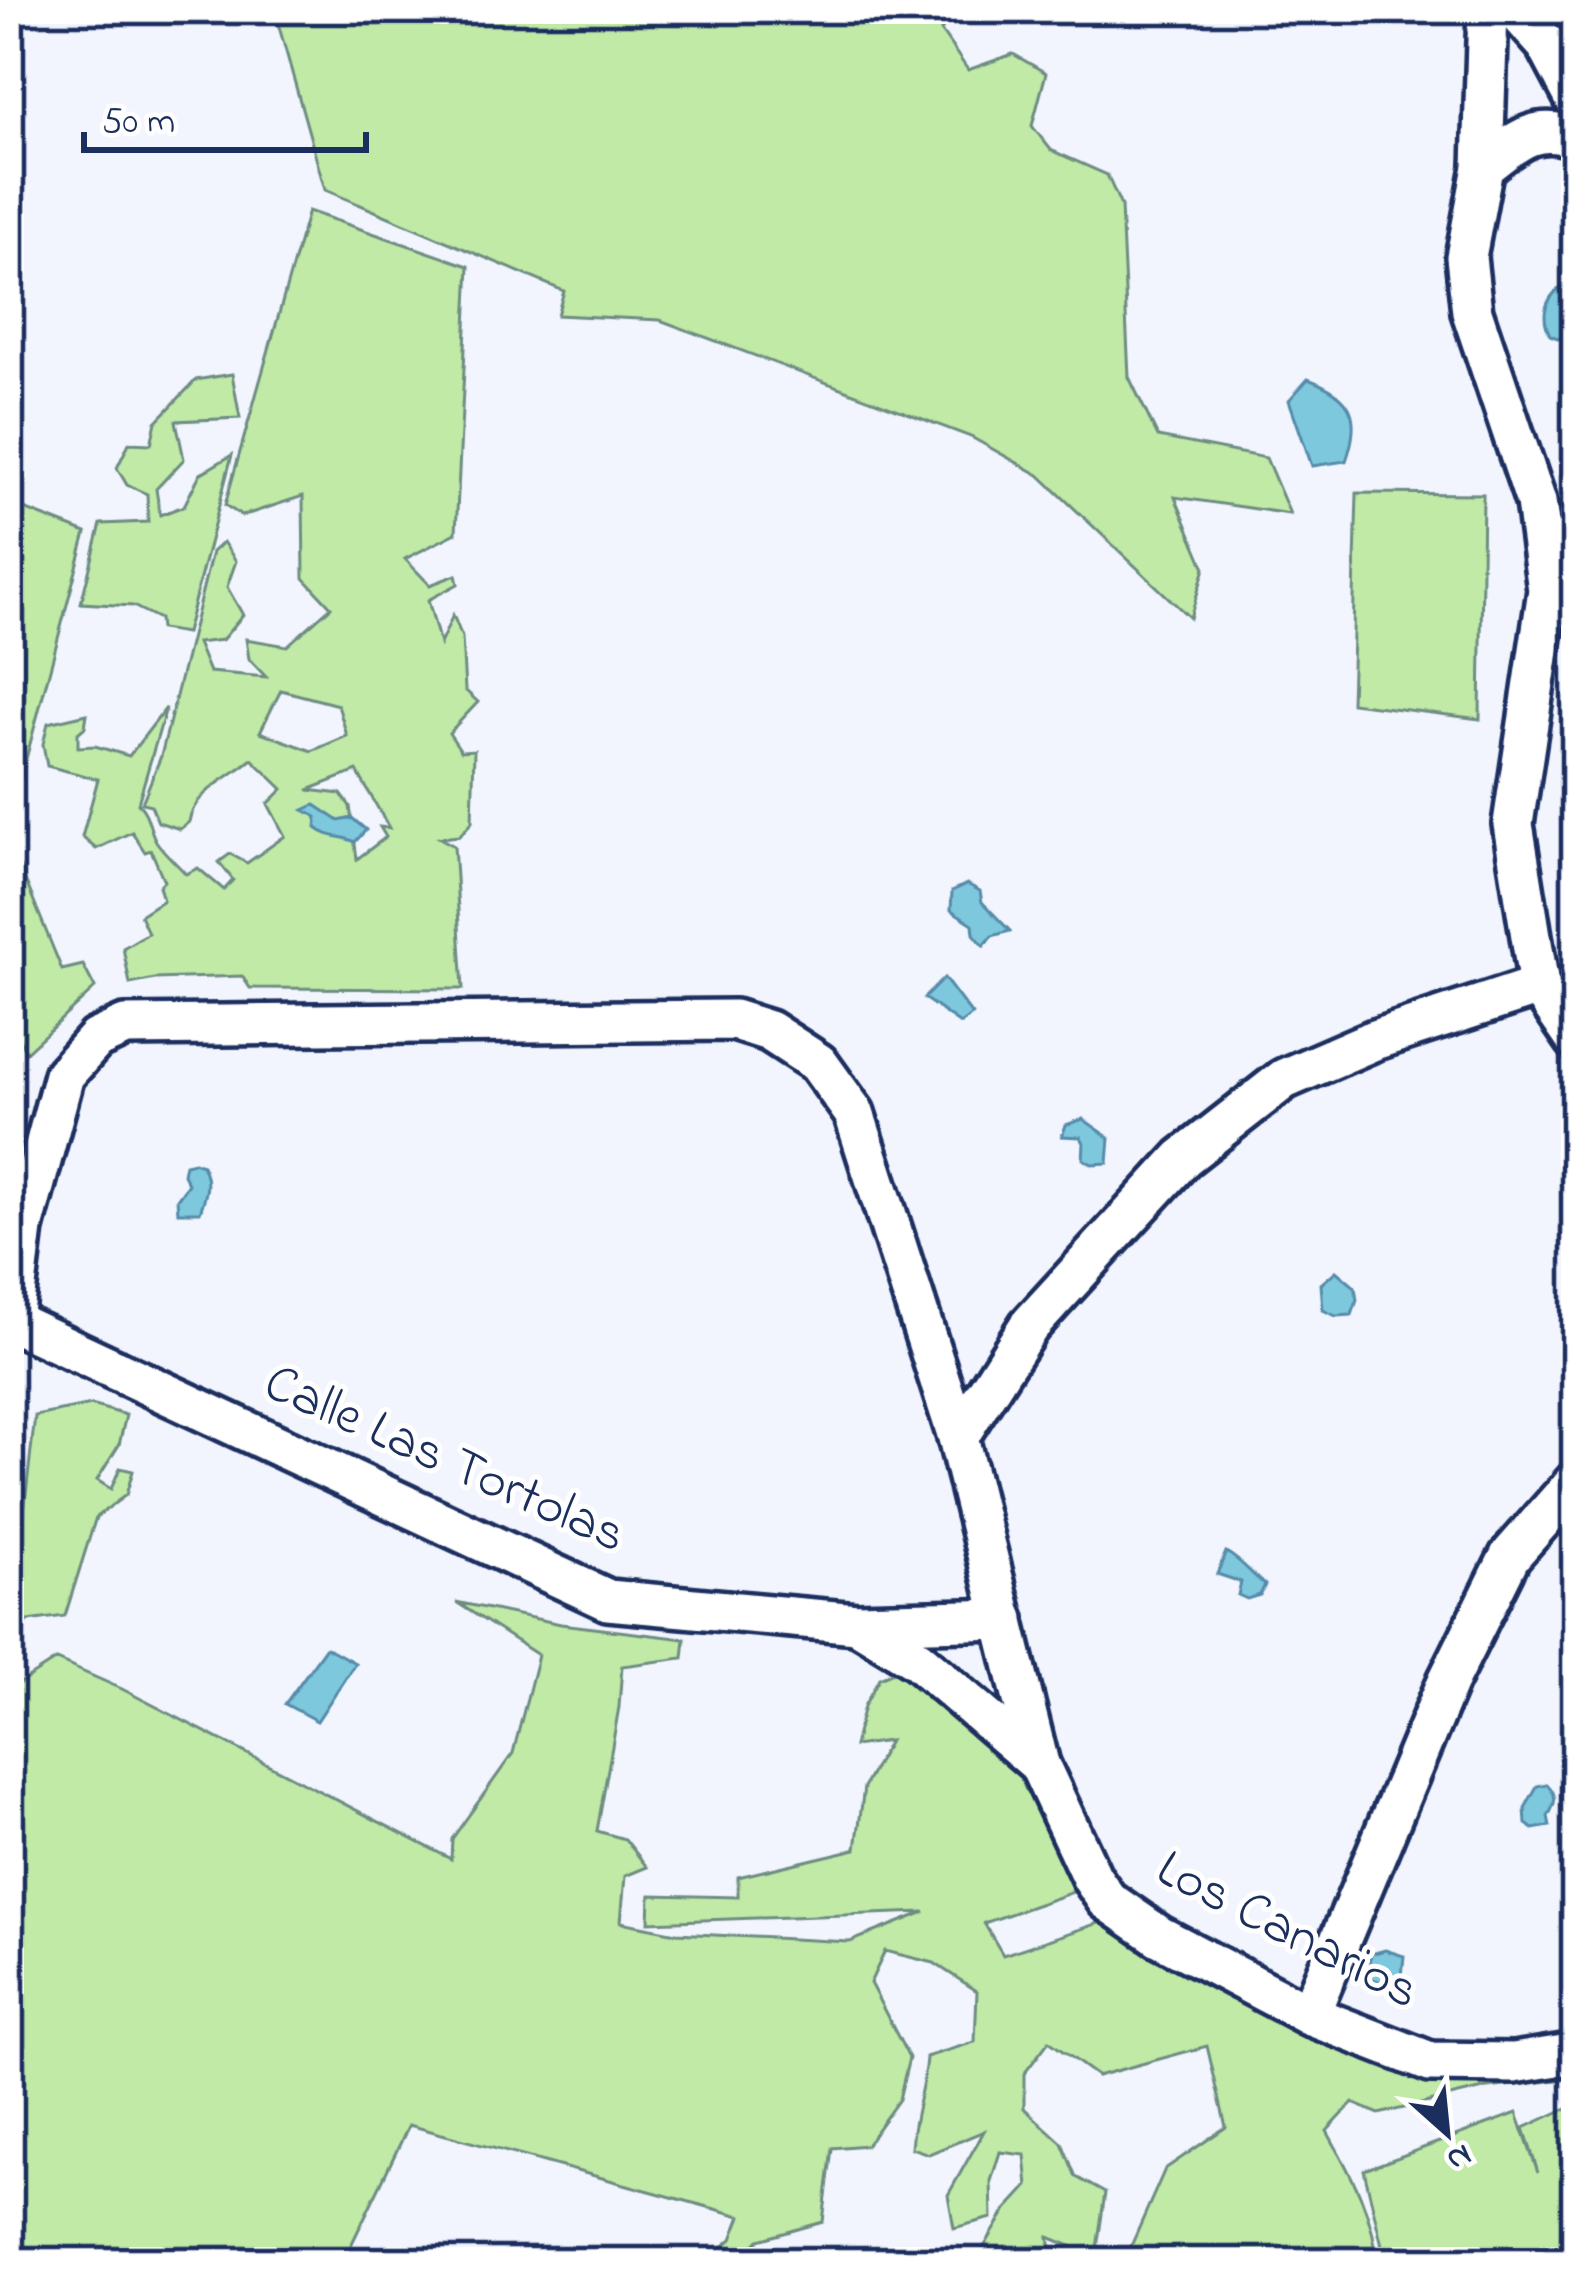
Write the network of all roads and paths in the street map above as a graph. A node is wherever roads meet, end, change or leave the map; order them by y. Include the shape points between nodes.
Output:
1 (1488, 9) edge
2 (1515, 9) edge
3 (1576, 100) edge
4 (1576, 138) edge
5 (1483, 167) junction
6 (1539, 986) junction
7 (1576, 1040) edge
8 (10, 1320) edge
9 (958, 1437) junction
10 (1576, 1481) edge
11 (1004, 1619) junction
12 (857, 1623) junction
13 (1039, 1764) junction
14 (1309, 2015) junction
15 (1576, 2054) edge

1 - 5 street
2 - 3 street via 1547,45
4 - 5 street via 1551,129
5 - 6 street via 1466,257 1472,312 1536,502 1548,590 1513,824
6 - 7 street
6 - 9 street via 1284,1079 1184,1157 1044,1309
8 - 9 street, Los Canarios via 23,1228 64,1076 96,1039 125,1026 734,1020 769,1031 818,1063 854,1113
8 - 12 street, Calle Las Tortolas via 608,1600
9 - 11 street, Los Canarios
10 - 14 street via 1510,1556 1448,1681
11 - 12 street, Calle Las Tortolas
11 - 13 street, Los Canarios
12 - 13 street, Calle Las Tortolas via 918,1660
13 - 14 street, Los Canarios via 1107,1900
14 - 15 street, Los Canarios via 1430,2062

